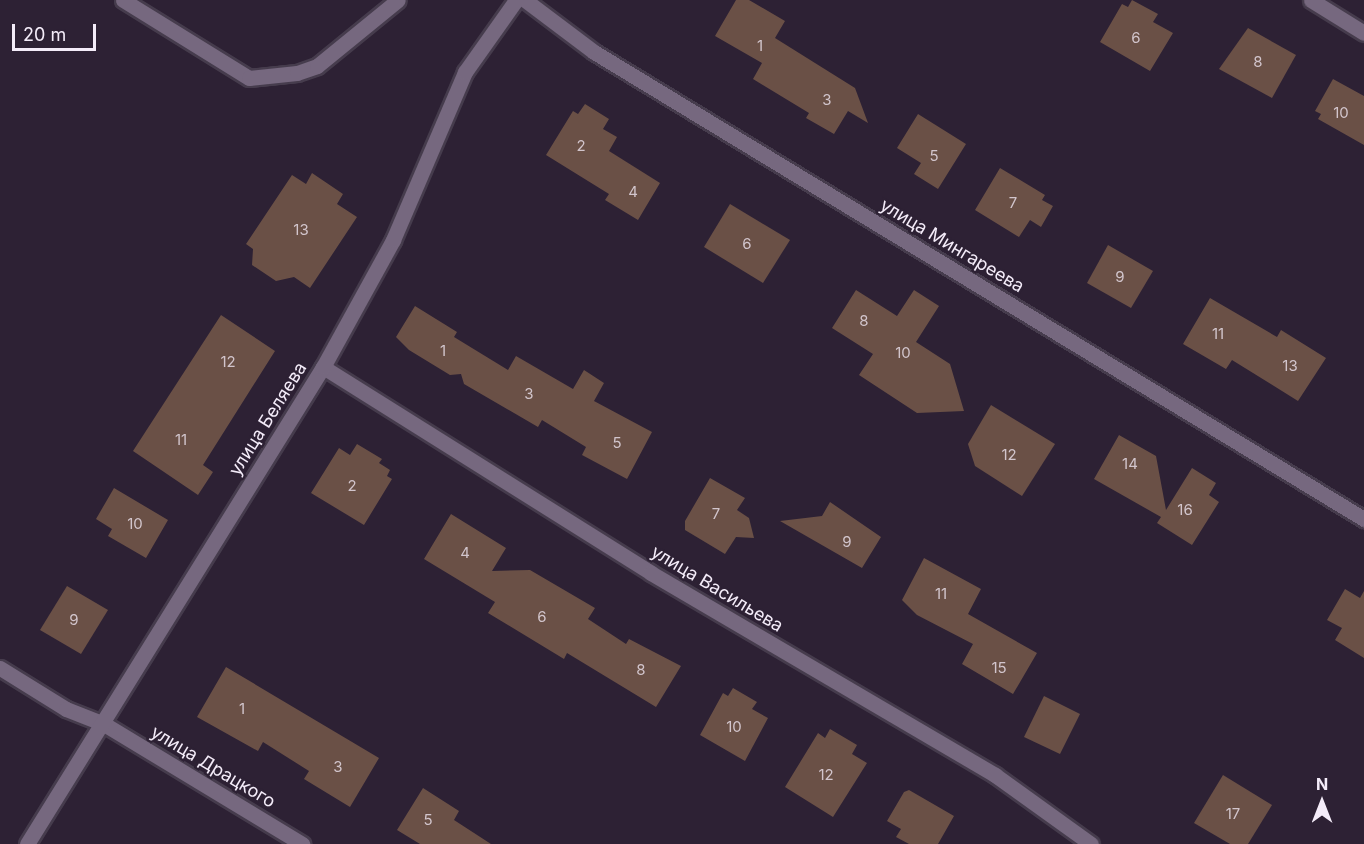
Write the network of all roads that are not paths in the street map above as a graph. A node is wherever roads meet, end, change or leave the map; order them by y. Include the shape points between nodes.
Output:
1 (123, 0) edge
2 (399, 0) edge
3 (516, 0) edge
4 (525, 0) edge
5 (1311, 0) edge
6 (1364, 33) edge
7 (323, 367) junction
8 (1364, 519) edge
9 (0, 668) edge
10 (104, 724) junction
11 (27, 844) edge
12 (302, 844) edge
13 (1091, 844) edge

1 - 2 street via 249,78 297,73 317,66
3 - 7 street, улица Беляева via 465,72 393,240
4 - 8 street, улица Мингареева via 594,52
5 - 6 street
7 - 10 street, улица Беляева
7 - 13 street, улица Васильева via 651,573 995,775
9 - 10 street, улица Драцкого via 66,709
10 - 11 street, улица Беляева
10 - 12 street, улица Драцкого

